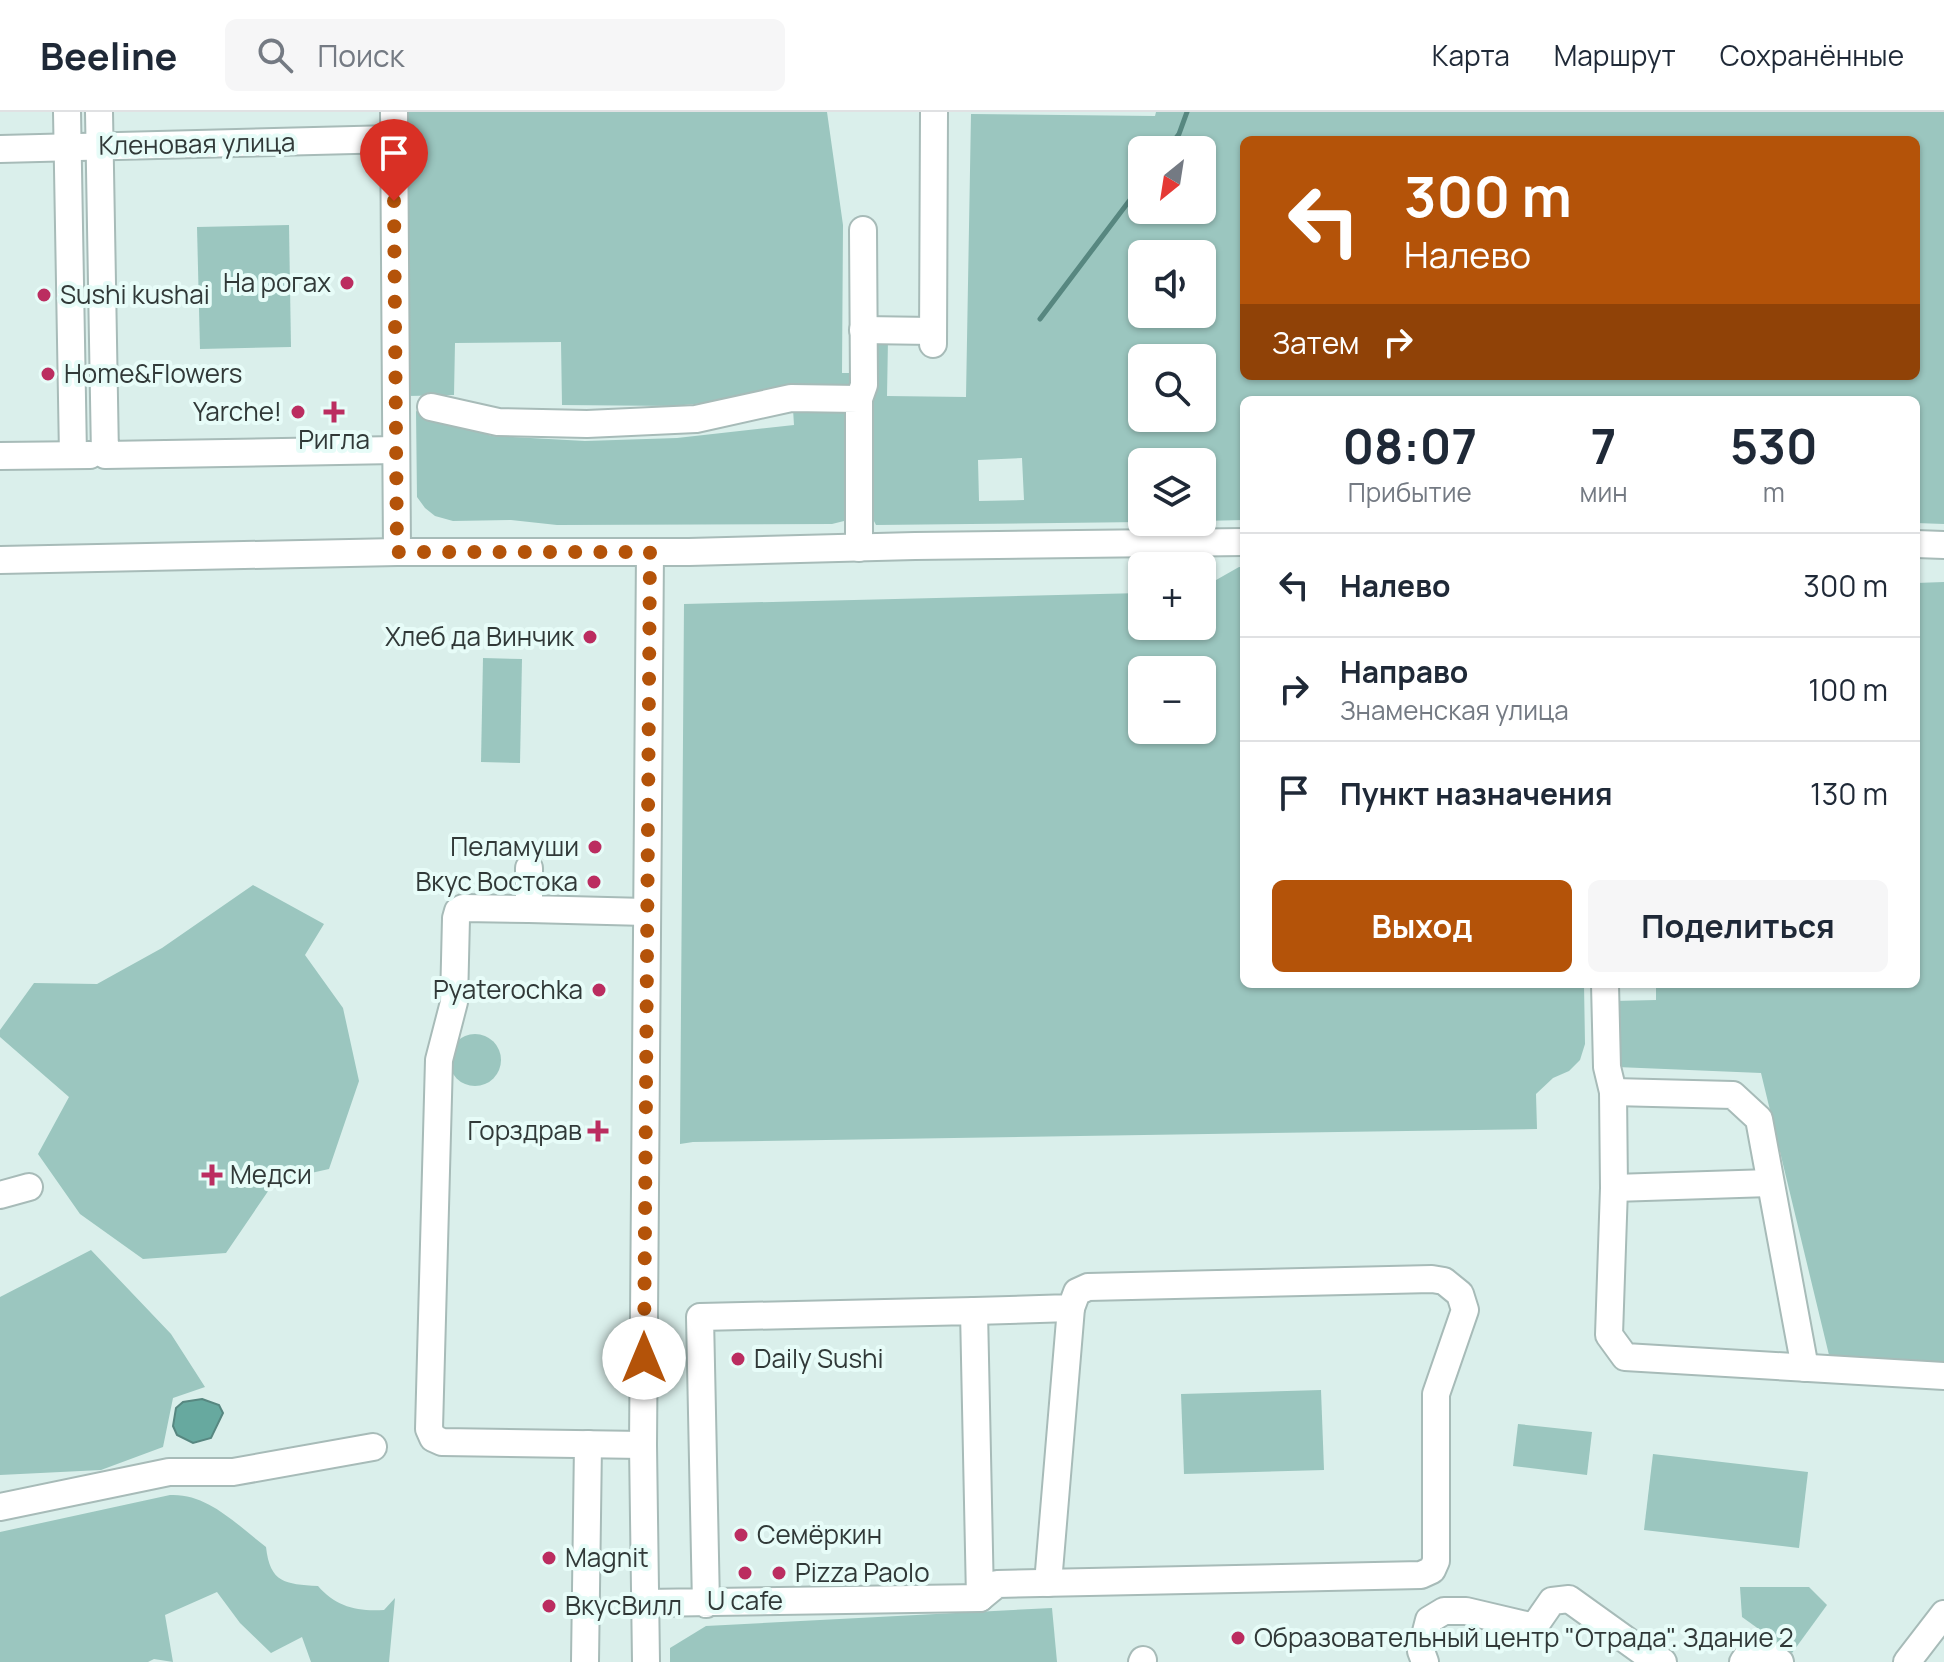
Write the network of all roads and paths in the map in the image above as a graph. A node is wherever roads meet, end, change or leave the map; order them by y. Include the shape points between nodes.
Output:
1 (67, 112) edge
2 (99, 112) edge
3 (394, 112) edge
4 (934, 112) edge
5 (394, 139) junction
6 (99, 146) junction
7 (67, 147) junction
8 (0, 149) edge
9 (863, 230) dead end
10 (863, 330) junction
11 (859, 399) junction
12 (431, 407) dead end
13 (396, 450) junction
14 (73, 455) junction
15 (105, 455) junction
16 (0, 456) edge
17 (1240, 542) edge
18 (1920, 544) edge
19 (1944, 545) edge
20 (859, 548) junction
21 (397, 552) junction
22 (650, 552) junction
23 (0, 560) edge
24 (529, 868) dead end
25 (529, 909) junction
26 (646, 912) junction
27 (1605, 988) edge
28 (1613, 1092) junction
29 (1770, 1183) junction
30 (29, 1187) dead end
31 (1614, 1188) junction
32 (0, 1195) edge
33 (1071, 1308) junction
34 (974, 1311) junction
35 (1805, 1368) junction
36 (1944, 1376) edge
37 (588, 1444) junction
38 (643, 1445) junction
39 (373, 1447) dead end
40 (0, 1507) edge
41 (1048, 1583) junction
42 (980, 1598) junction
43 (645, 1603) junction
44 (706, 1604) junction
45 (1944, 1614) edge
46 (585, 1662) edge
47 (646, 1662) edge
48 (1425, 1662) edge
49 (1663, 1662) edge
50 (1743, 1662) edge
51 (1780, 1662) edge
52 (1907, 1662) edge

1 - 7 street
2 - 6 street
3 - 5 street
4 - 10 street via 933,338
5 - 6 street, Кленовая улица
5 - 13 street
6 - 7 street, Кленовая улица
6 - 15 street
7 - 8 street, Кленовая улица
7 - 14 street
9 - 10 street
10 - 11 street via 864,385
11 - 12 street via 791,398 696,419 587,424 498,422
11 - 20 street
13 - 15 street
13 - 21 street
14 - 15 street
14 - 16 street
17 - 20 street
18 - 19 street
20 - 22 street
21 - 22 street
21 - 23 street
22 - 26 street
24 - 25 street
25 - 26 street
25 - 37 street via 472,904 456,918 454,1002 439,1060 429,1429 442,1442
26 - 38 street
27 - 28 street via 1607,1067
28 - 29 street via 1733,1095 1759,1119
28 - 31 street
29 - 31 street
29 - 35 street
30 - 32 street
31 - 35 street via 1609,1335 1625,1357
33 - 34 street
33 - 41 street
33 - 41 street via 1077,1292 1088,1287 1317,1292 1432,1279 1454,1288 1465,1310 1436,1394 1432,1570 1421,1575
34 - 42 street
34 - 44 street via 700,1317
35 - 36 street
37 - 38 street
37 - 46 street
38 - 43 street
39 - 40 street via 233,1472 169,1472
41 - 42 street via 997,1584
42 - 44 street
43 - 44 street
43 - 47 street
45 - 52 street
48 - 49 street via 1421,1651 1429,1620 1444,1611 1534,1627 1552,1601 1569,1599
50 - 51 street via 1750,1652 1762,1650

